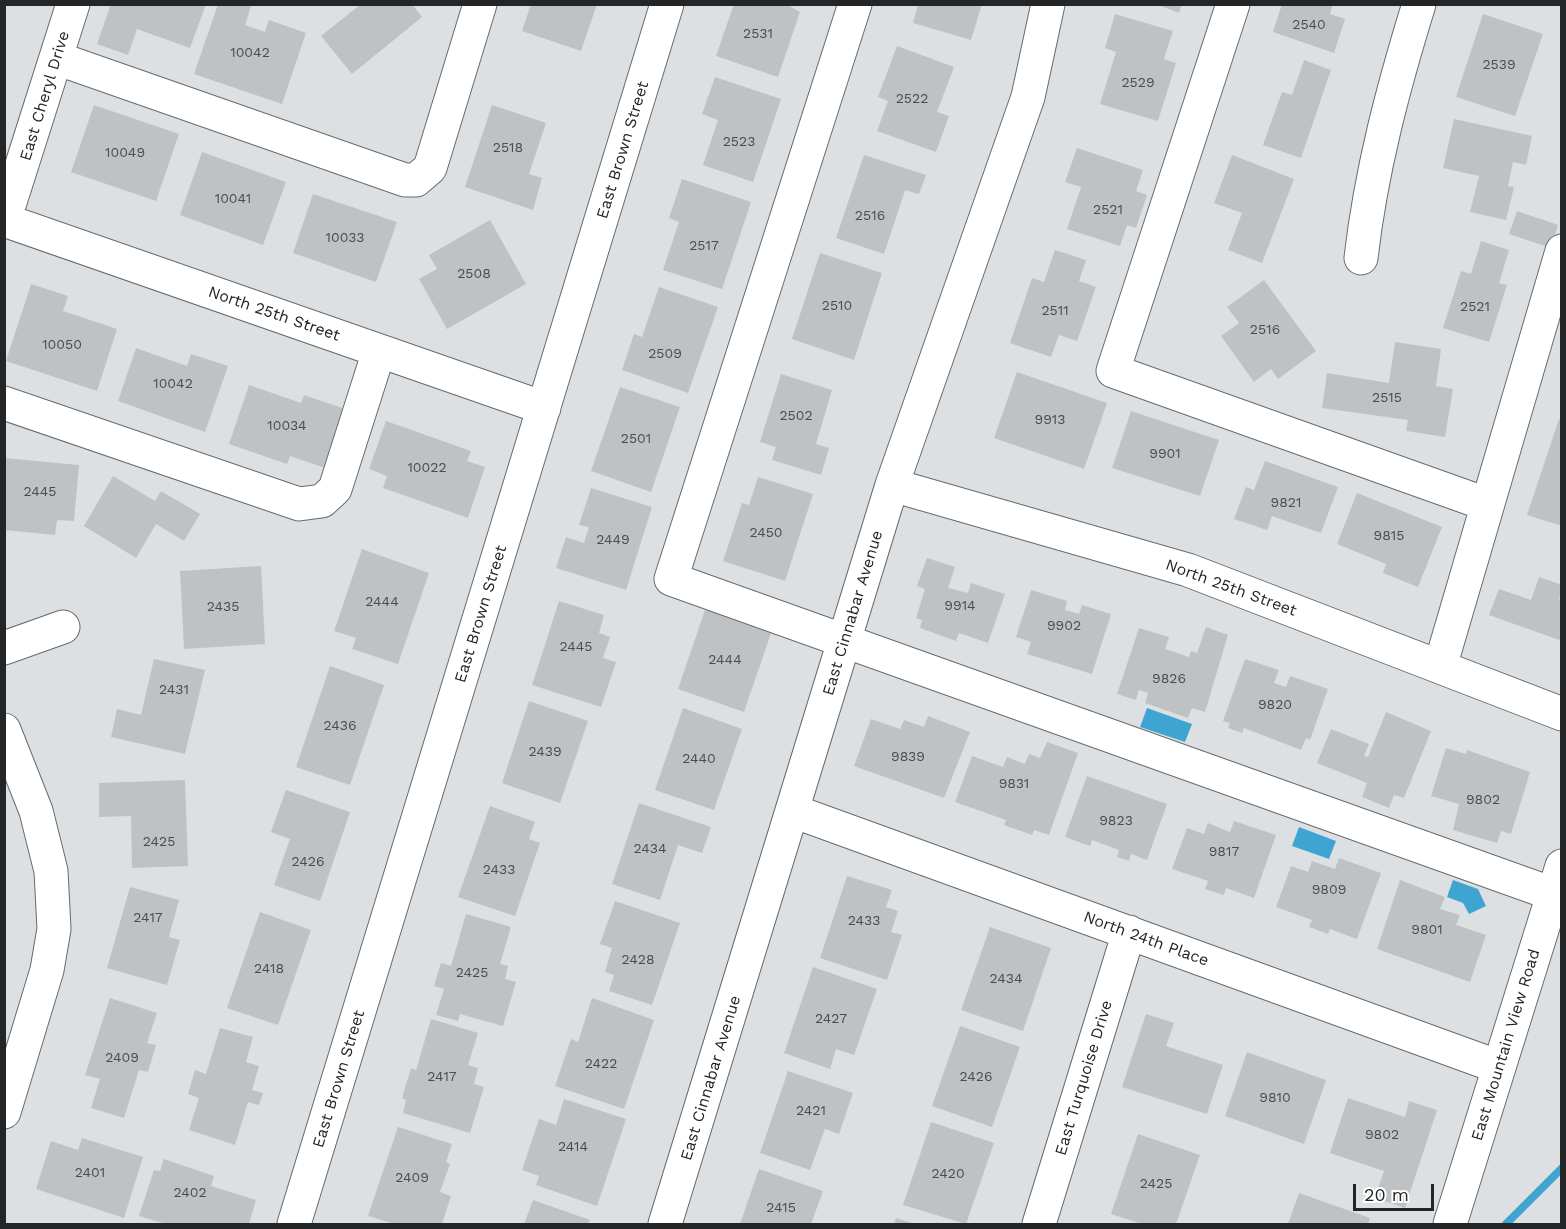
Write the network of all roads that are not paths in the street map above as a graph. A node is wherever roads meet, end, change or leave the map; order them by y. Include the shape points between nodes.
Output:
1 (73, 4) edge
2 (480, 4) edge
3 (668, 4) edge
4 (855, 4) edge
5 (1048, 4) edge
6 (1233, 4) edge
7 (1419, 4) edge
8 (56, 58) junction
9 (5, 220) edge
10 (1562, 251) edge
11 (1361, 258) dead end
12 (379, 351) junction
13 (4, 403) edge
14 (544, 408) junction
15 (892, 485) junction
16 (1486, 504) junction
17 (63, 627) dead end
18 (843, 640) junction
19 (4, 648) edge
20 (1440, 667) junction
21 (1562, 714) edge
22 (4, 730) edge
23 (793, 812) junction
24 (1557, 880) edge
25 (1129, 932) junction
26 (13, 1052) edge
27 (1499, 1067) junction
28 (4, 1112) edge
29 (294, 1224) edge
30 (665, 1224) edge
31 (1039, 1224) edge
32 (1450, 1224) edge

1 - 8 street, East Cheryl Drive
2 - 8 street via 430,168 416,180 405,180
3 - 14 street, East Brown Street
4 - 18 street via 671,579
5 - 15 street, East Cinnabar Avenue via 1028,97
6 - 16 street via 1113,371
7 - 11 street via 1392,92 1367,209
8 - 9 street, East Cheryl Drive
9 - 12 street, North 25th Street
10 - 16 street
12 - 13 street via 335,489 322,501 299,504
12 - 14 street, North 25th Street
14 - 29 street, East Brown Street
15 - 18 street, East Cinnabar Avenue
15 - 20 street, North 25th Street via 1188,570
16 - 20 street
17 - 19 street
18 - 23 street, East Cinnabar Avenue
18 - 24 street
20 - 21 street, North 25th Street
22 - 26 street via 36,811 51,883 54,929 47,970
23 - 25 street, North 24th Place
23 - 30 street, East Cinnabar Avenue
24 - 27 street, East Mountain View Road
25 - 27 street, North 24th Place
25 - 31 street, East Turquoise Drive
26 - 28 street
27 - 32 street, East Mountain View Road

